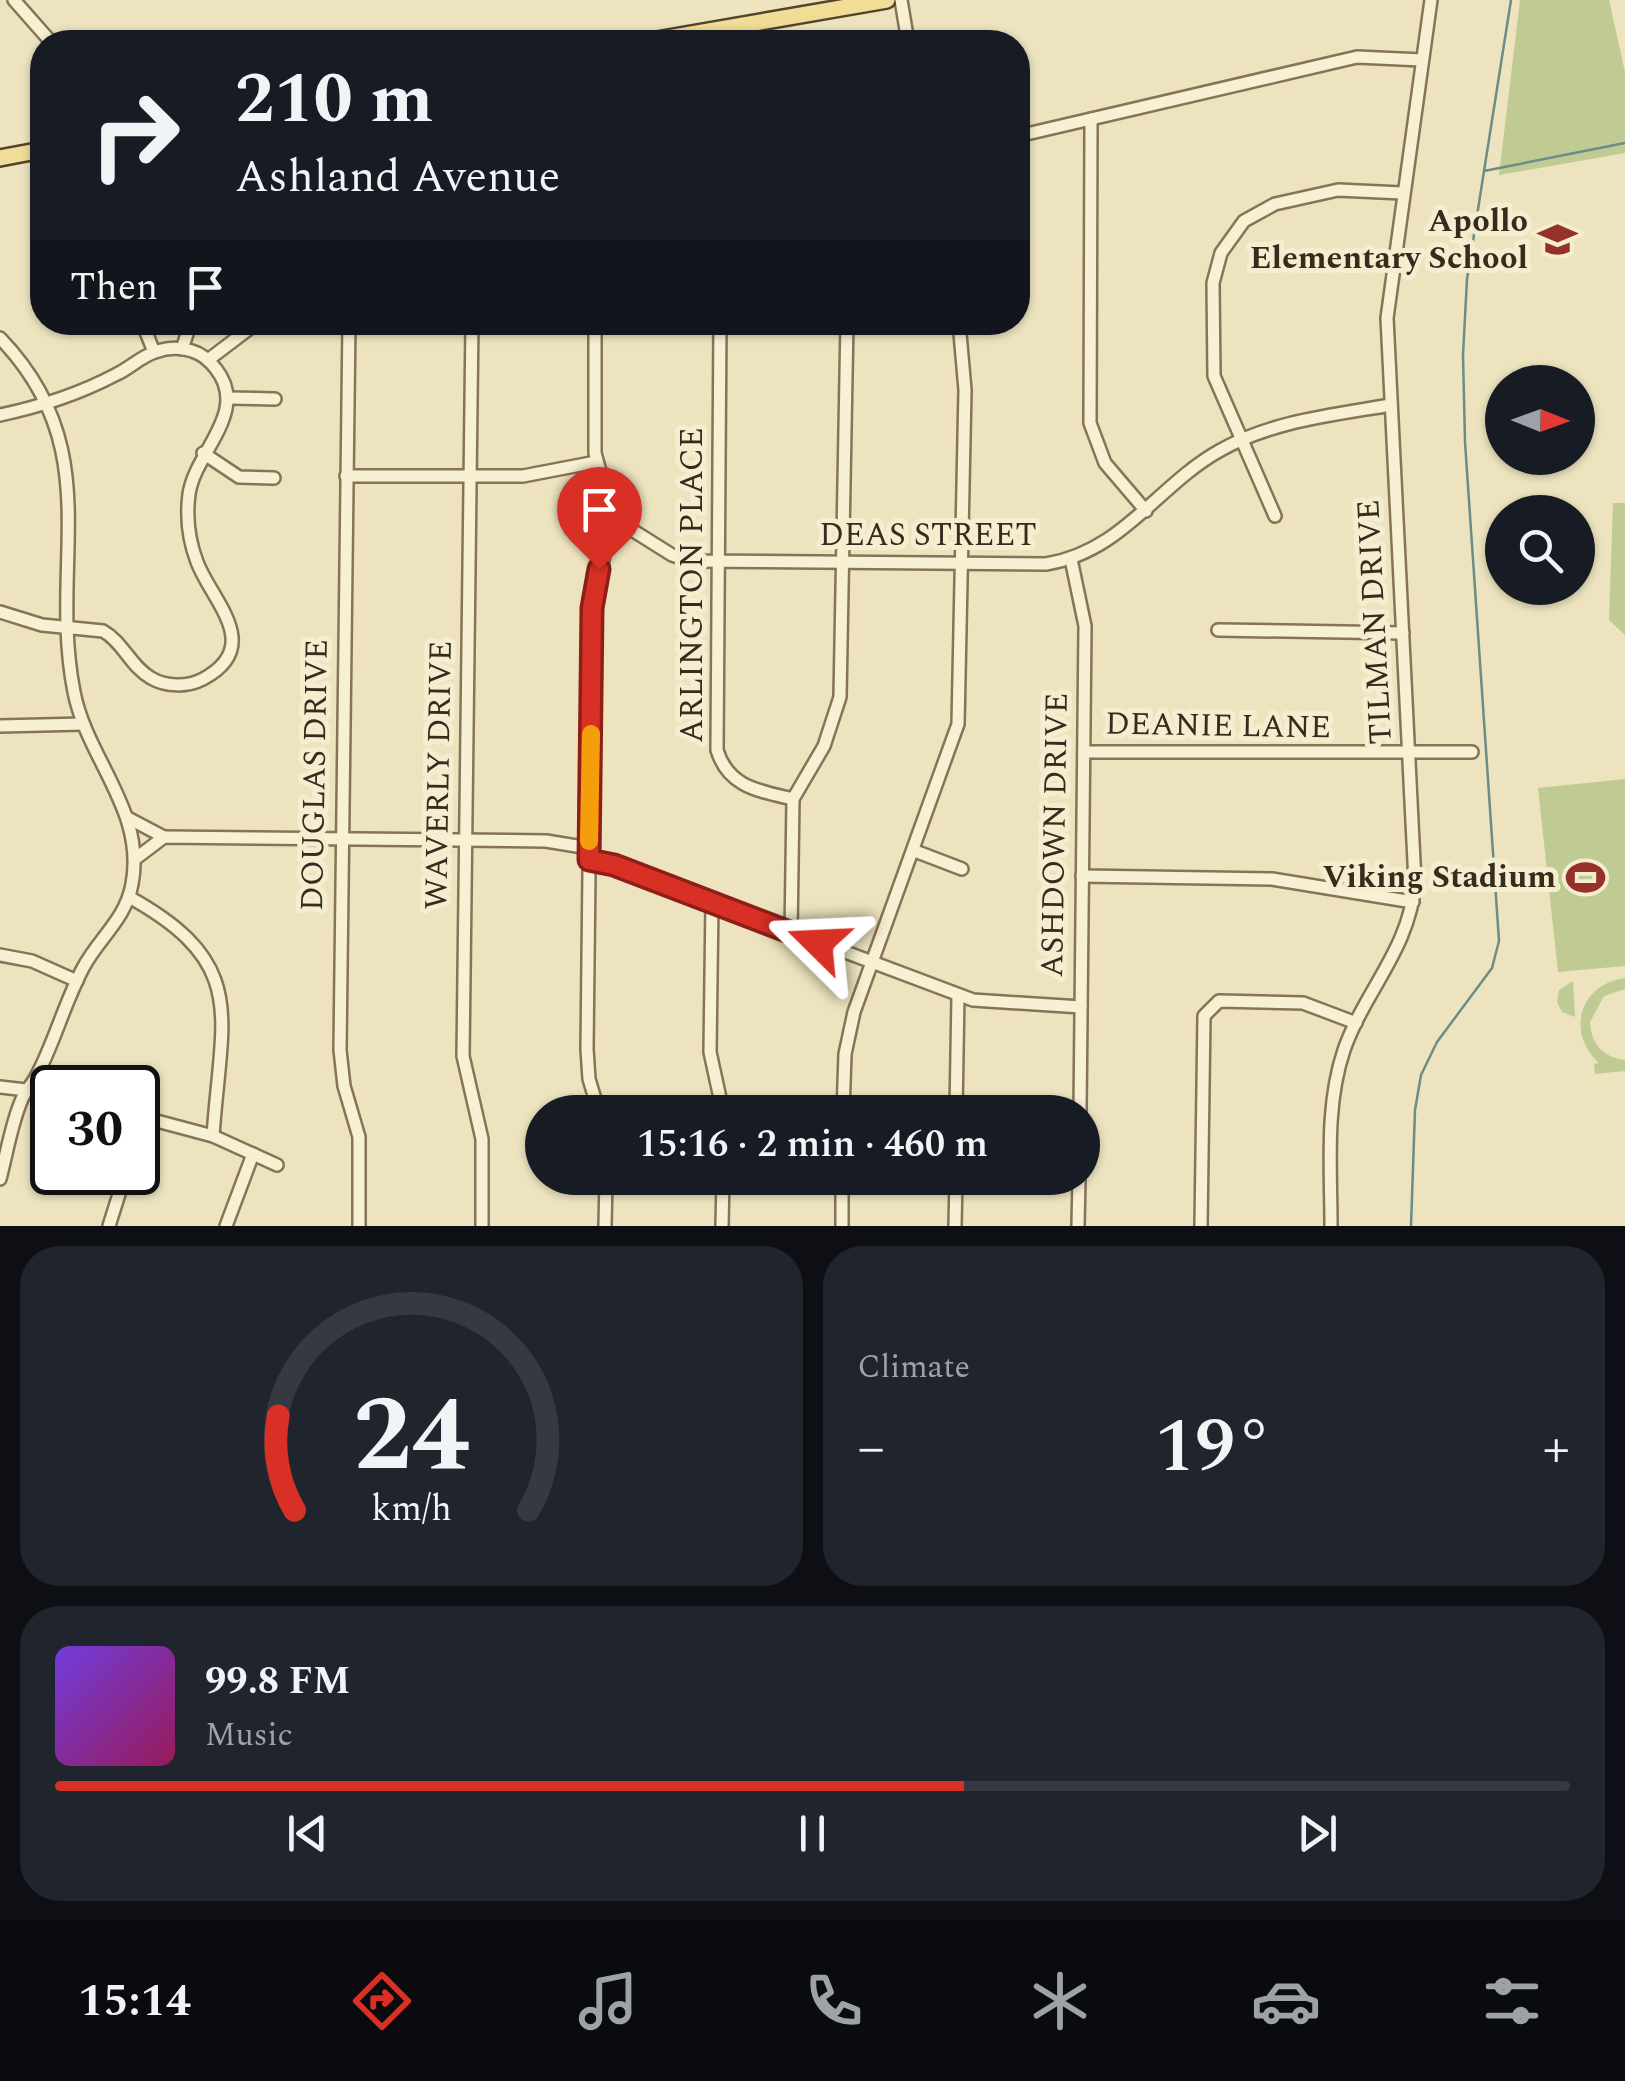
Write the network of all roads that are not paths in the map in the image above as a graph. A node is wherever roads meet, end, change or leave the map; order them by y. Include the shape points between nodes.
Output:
1 (14, 0) edge
2 (887, 0) edge
3 (901, 0) edge
4 (1430, 0) edge
5 (40, 30) edge
6 (715, 30) edge
7 (906, 30) edge
8 (1422, 60) junction
9 (1091, 119) junction
10 (1030, 133) edge
11 (30, 149) edge
12 (30, 152) edge
13 (25, 153) junction
14 (0, 158) edge
15 (1402, 193) junction
16 (147, 335) edge
17 (187, 335) edge
18 (241, 335) edge
19 (348, 335) edge
20 (472, 335) edge
21 (595, 335) edge
22 (720, 335) edge
23 (847, 335) edge
24 (960, 335) edge
25 (0, 338) edge
26 (182, 349) junction
27 (154, 352) junction
28 (208, 360) junction
29 (227, 398) junction
30 (275, 399) dead end
31 (44, 402) junction
32 (1391, 405) junction
33 (0, 416) edge
34 (1240, 440) junction
35 (204, 452) junction
36 (596, 462) junction
37 (346, 476) junction
38 (274, 478) dead end
39 (470, 478) junction
40 (1146, 511) junction
41 (1275, 516) dead end
42 (613, 518) junction
43 (1071, 559) junction
44 (718, 562) junction
45 (842, 563) junction
46 (962, 565) junction
47 (0, 612) edge
48 (69, 626) junction
49 (1218, 630) dead end
50 (1403, 633) junction
51 (83, 724) junction
52 (0, 726) edge
53 (1084, 752) junction
54 (1472, 752) dead end
55 (1409, 756) junction
56 (793, 799) junction
57 (128, 818) junction
58 (164, 837) junction
59 (342, 839) junction
60 (466, 840) junction
61 (915, 852) junction
62 (589, 854) junction
63 (134, 860) junction
64 (962, 869) dead end
65 (1082, 876) junction
66 (129, 898) junction
67 (712, 902) junction
68 (1413, 902) junction
69 (791, 933) junction
70 (0, 956) edge
71 (872, 963) junction
72 (76, 981) junction
73 (958, 995) junction
74 (1081, 1006) junction
75 (1356, 1023) junction
76 (0, 1087) edge
77 (28, 1088) junction
78 (594, 1095) edge
79 (719, 1095) edge
80 (844, 1095) edge
81 (956, 1095) edge
82 (1080, 1095) edge
83 (160, 1122) edge
84 (212, 1136) junction
85 (253, 1154) junction
86 (277, 1165) dead end
87 (0, 1179) edge
88 (119, 1195) edge
89 (606, 1195) edge
90 (723, 1195) edge
91 (842, 1195) edge
92 (956, 1195) edge
93 (1079, 1195) edge
94 (109, 1226) edge
95 (226, 1226) edge
96 (359, 1226) edge
97 (482, 1226) edge
98 (606, 1226) edge
99 (722, 1226) edge
100 (842, 1226) edge
101 (955, 1226) edge
102 (1078, 1226) edge
103 (1201, 1226) edge
104 (1331, 1226) edge

1 - 5 street
2 - 6 main road
3 - 7 street
4 - 8 street, TILMAN DRIVE
8 - 9 street via 1357,56
8 - 15 street, TILMAN DRIVE
9 - 10 street
9 - 40 street via 1090,424 1104,464
11 - 13 main road
12 - 13 main road
13 - 14 main road
15 - 32 street, TILMAN DRIVE via 1388,302
15 - 34 street via 1338,190 1275,204 1244,220 1226,242 1214,274 1213,367
16 - 27 street
17 - 26 street
18 - 28 street
19 - 37 street, DOUGLAS DRIVE
20 - 39 street, WAVERLY DRIVE
21 - 36 street
22 - 44 street, ARLINGTON PLACE
23 - 45 street
24 - 46 street
25 - 31 street
26 - 27 street
26 - 28 street
27 - 31 street via 110,378
28 - 29 street
29 - 30 street
29 - 35 street via 222,427
31 - 33 street
31 - 48 street via 69,483
32 - 34 street, DEAS STREET
32 - 50 street, TILMAN DRIVE
34 - 40 street, DEAS STREET via 1189,471
34 - 41 street
35 - 38 street via 240,477
35 - 48 street via 192,480 188,528 198,566 231,623 228,651 217,668 186,684 159,682 109,634
36 - 39 street
36 - 42 street
37 - 39 street
37 - 59 street, DOUGLAS DRIVE
39 - 60 street, WAVERLY DRIVE
40 - 43 street, DEAS STREET via 1109,541
42 - 44 street, DEAS STREET via 679,558
42 - 62 street via 593,596
43 - 46 street, DEAS STREET
43 - 53 street, ASHDOWN DRIVE via 1085,618
44 - 45 street, DEAS STREET
44 - 56 street, ARLINGTON PLACE via 719,758 740,784
45 - 46 street, DEAS STREET
45 - 56 street via 838,706
46 - 61 street via 958,724
47 - 48 street
48 - 51 street
49 - 50 street
50 - 55 street, TILMAN DRIVE
51 - 52 street
51 - 57 street
53 - 55 street, DEANIE LANE
53 - 65 street, ASHDOWN DRIVE
54 - 55 street, DEANIE LANE
55 - 68 street, TILMAN DRIVE
56 - 69 street
57 - 58 street
57 - 63 street
58 - 59 street
58 - 63 street
59 - 60 street
59 - 96 street, DOUGLAS DRIVE via 340,1061 359,1137
60 - 62 street via 546,841
60 - 97 street, WAVERLY DRIVE via 463,1056 482,1139
61 - 64 street
61 - 71 street
62 - 67 street
62 - 78 street via 587,1071
63 - 66 street
65 - 68 street via 1263,879
65 - 74 street, ASHDOWN DRIVE
66 - 72 street
66 - 84 street via 182,930 213,971 221,1016
67 - 69 street
67 - 79 street via 710,1052
68 - 75 street, TILMAN DRIVE via 1401,946
69 - 71 street
70 - 72 street via 32,961
71 - 73 street
71 - 80 street via 846,1040
72 - 77 street
73 - 74 street via 993,1004
73 - 81 street
74 - 82 street, ASHDOWN DRIVE
75 - 103 street via 1292,1002 1219,1001 1208,1008
75 - 104 street, TILMAN DRIVE via 1334,1093
76 - 77 street
77 - 87 street
83 - 84 street
84 - 85 street
85 - 86 street
85 - 95 street
88 - 94 street
89 - 98 street
90 - 99 street
91 - 100 street
92 - 101 street
93 - 102 street

